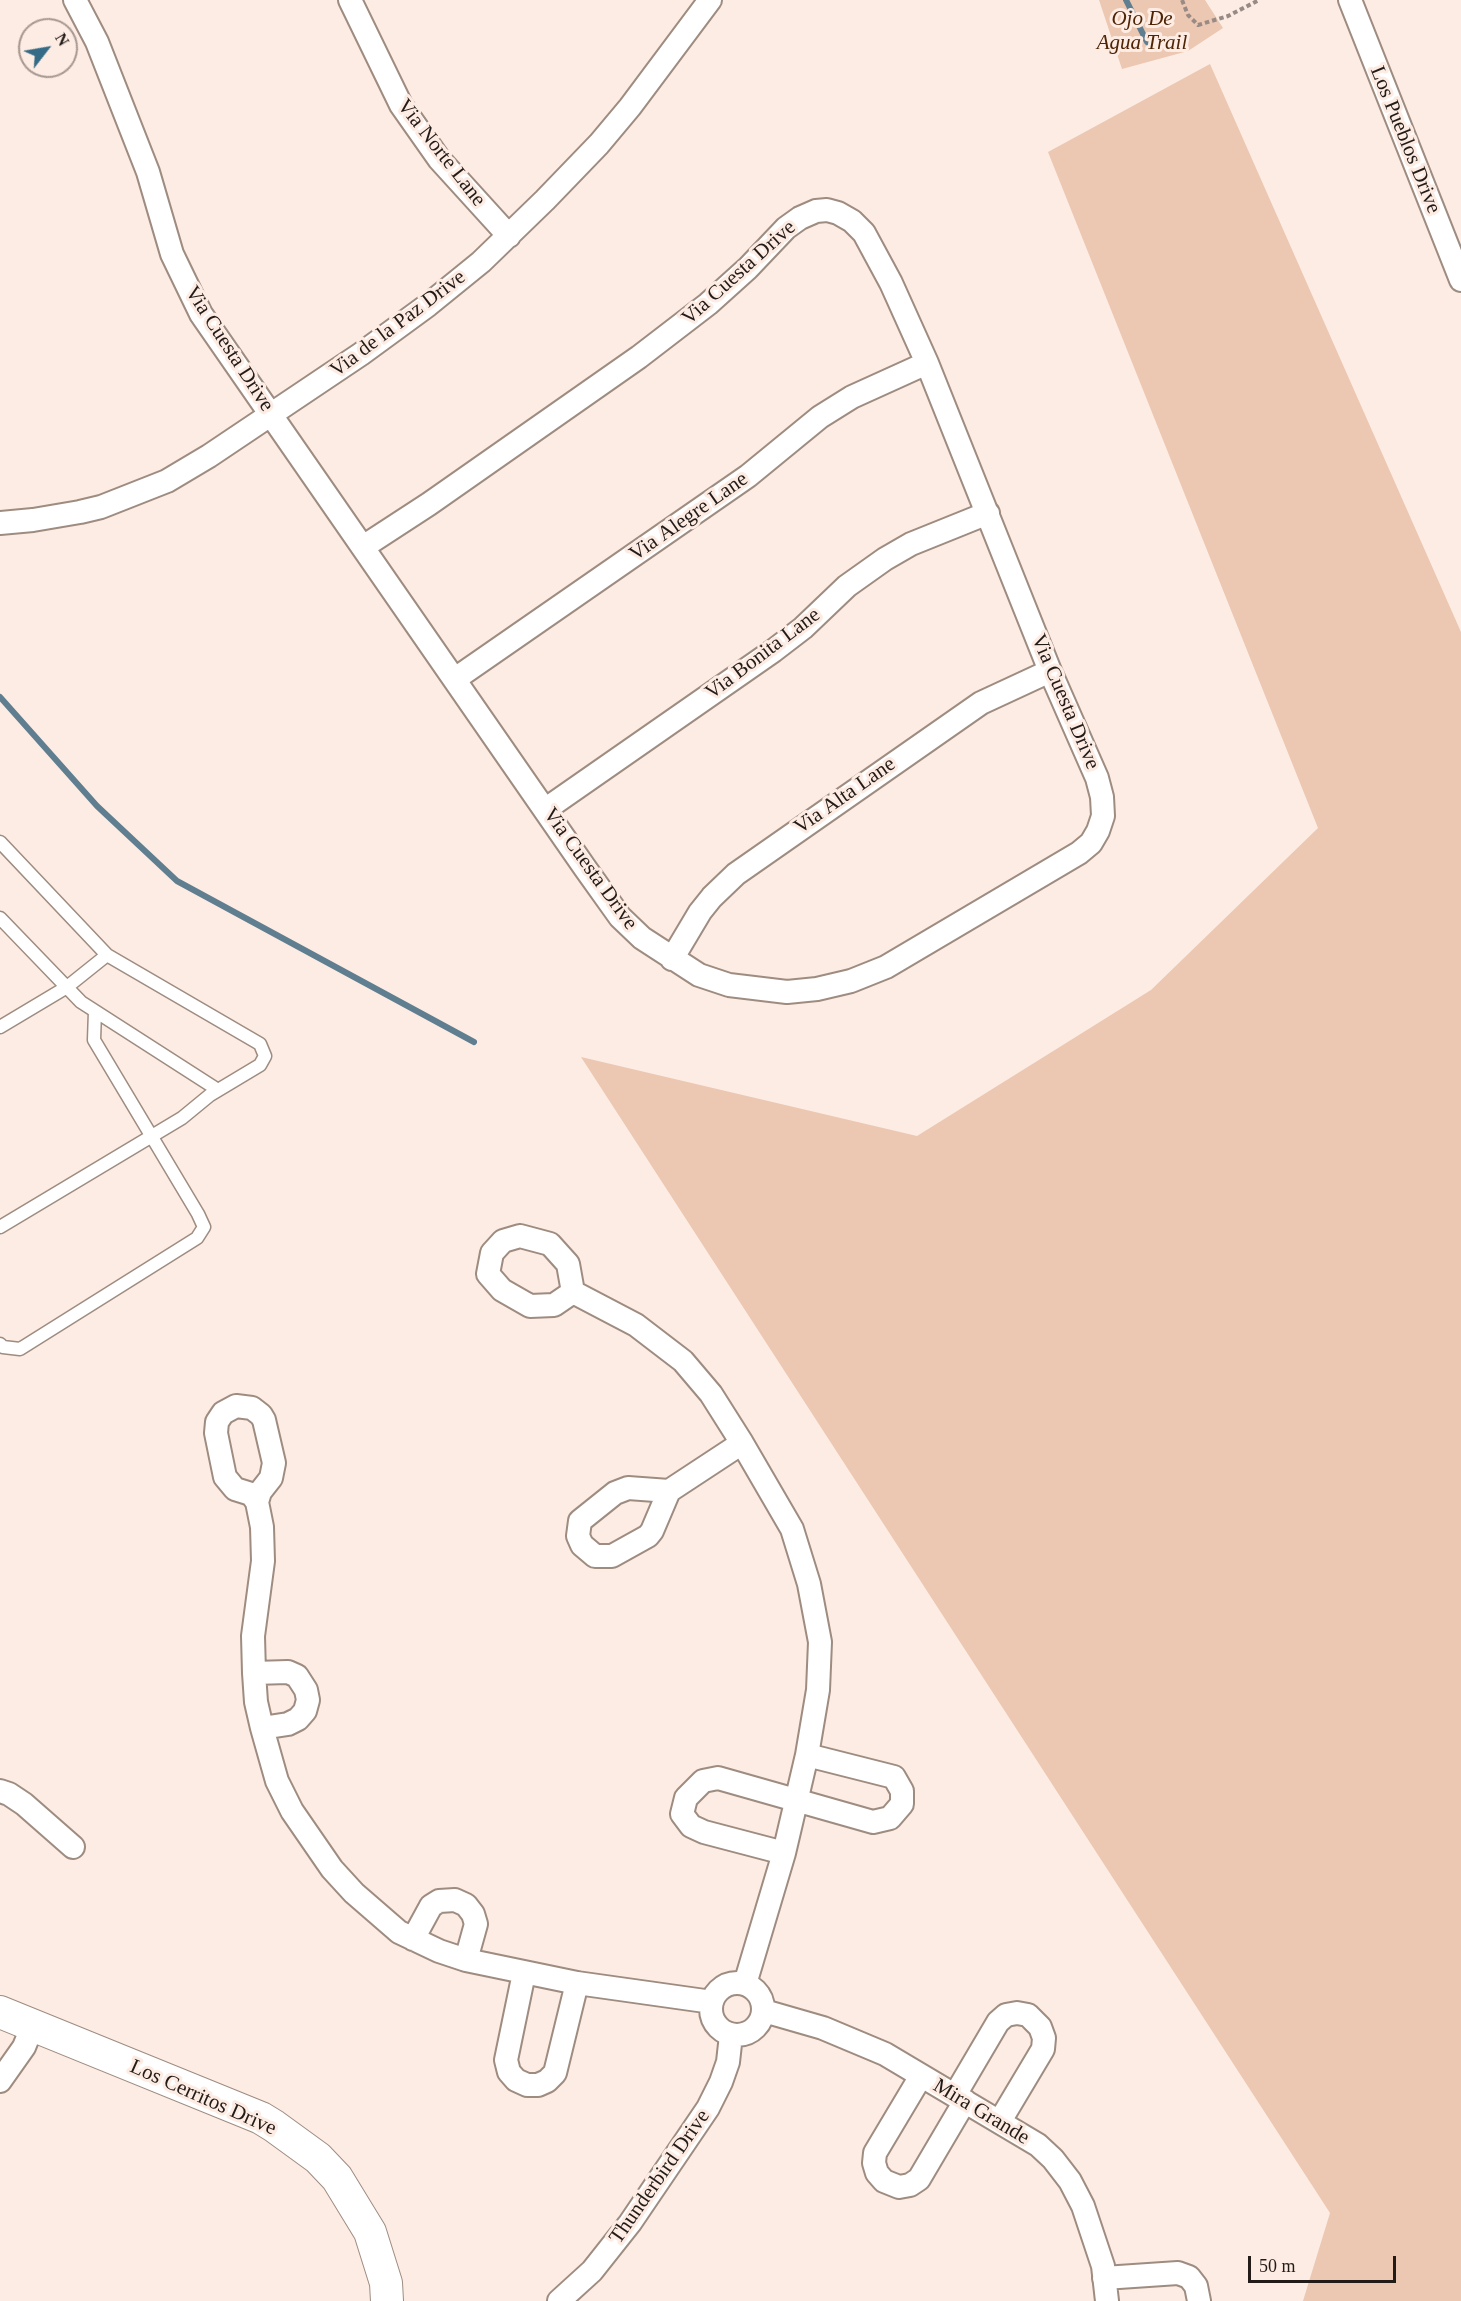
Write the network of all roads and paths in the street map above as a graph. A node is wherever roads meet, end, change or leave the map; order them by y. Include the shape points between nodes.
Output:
1 (75, 0) edge
2 (350, 0) edge
3 (710, 0) edge
4 (1182, 0) edge
5 (1259, 0) edge
6 (1350, 0) edge
7 (509, 236) junction
8 (1461, 280) edge
9 (927, 363) junction
10 (272, 414) junction
11 (988, 513) junction
12 (0, 523) edge
13 (363, 547) junction
14 (1050, 671) junction
15 (455, 679) junction
16 (546, 809) junction
17 (0, 842) edge
18 (0, 918) edge
19 (107, 955) junction
20 (672, 959) junction
21 (67, 987) junction
22 (95, 1011) junction
23 (0, 1027) edge
24 (218, 1090) junction
25 (152, 1136) junction
26 (0, 1227) edge
27 (573, 1292) dead end
28 (0, 1344) edge
29 (742, 1443) junction
30 (669, 1491) dead end
31 (257, 1502) dead end
32 (254, 1673) junction
33 (262, 1728) junction
34 (807, 1755) junction
35 (0, 1791) edge
36 (796, 1801) junction
37 (73, 1847) dead end
38 (784, 1853) junction
39 (413, 1940) junction
40 (466, 1960) junction
41 (524, 1973) junction
42 (577, 1983) junction
43 (745, 1984) junction
44 (712, 2002) junction
45 (764, 2011) junction
46 (0, 2012) edge
47 (33, 2025) junction
48 (731, 2035) junction
49 (921, 2076) junction
50 (0, 2081) edge
51 (960, 2098) junction
52 (1000, 2121) junction
53 (1104, 2278) junction
54 (387, 2301) edge
55 (559, 2301) edge
56 (1107, 2301) edge
57 (1199, 2301) edge

1 - 10 street, Via Cuesta Drive via 97,42 148,172 172,254 190,295
2 - 7 street, Via Norte Lane via 401,105 439,159
3 - 7 street, Via de la Paz Drive via 599,144
4 - 5 path via 1188,15 1198,25 1228,16
6 - 8 street, Los Pueblos Drive
7 - 10 street, Via de la Paz Drive via 428,306
9 - 11 street, Via Cuesta Drive
9 - 13 street, Via Cuesta Drive via 864,233 838,213 816,211 786,228 708,304 639,357
9 - 15 street, Via Alegre Lane via 852,397 820,417 748,476
10 - 12 street, Via de la Paz Drive via 167,481 101,507
10 - 13 street, Via Cuesta Drive
11 - 14 street, Via Cuesta Drive
11 - 16 street, Via Bonita Lane via 911,544 885,560 847,586 773,651
13 - 15 street, Via Cuesta Drive
14 - 20 street, Via Alta Lane via 981,703 736,874 700,912
14 - 20 street, Via Cuesta Drive via 1102,797 1103,816 1098,831 1079,853 886,967 851,981 787,992 757,990 699,975
15 - 16 street, Via Cuesta Drive
16 - 20 street, Via Cuesta Drive via 620,917
17 - 19 lane
18 - 21 lane
19 - 21 lane
19 - 24 lane via 260,1044 265,1056 260,1065
21 - 22 lane
21 - 23 lane
22 - 24 lane
22 - 25 lane via 94,1040
24 - 25 lane
25 - 26 lane
25 - 28 lane via 204,1227 197,1238 20,1349
27 - 29 street via 636,1325 683,1361 711,1394
29 - 30 street
29 - 34 street via 792,1529 809,1584 820,1642 818,1690
31 - 32 street via 263,1561 253,1636
32 - 33 street
32 - 33 street via 288,1672 297,1676 308,1700 298,1719
33 - 39 street via 277,1781 307,1835 354,1893
34 - 36 street
34 - 36 street via 894,1777 902,1791 902,1804 890,1818 873,1822
35 - 37 street via 24,1804
36 - 38 street
36 - 38 street via 718,1778 703,1781 686,1798 682,1814 691,1826 704,1832
38 - 43 street
39 - 40 street
39 - 40 street via 431,1906 455,1900 466,1905 476,1924
40 - 41 street
41 - 42 street
41 - 42 street via 506,2060 509,2072 527,2085 538,2085 555,2073
42 - 44 street
43 - 44 street via 727,1985
43 - 45 street via 760,1995
44 - 48 street via 711,2016 716,2025
45 - 48 street via 762,2020 749,2033
45 - 49 street, Mira Grande via 854,2040
46 - 47 street, Los Cerritos Drive
47 - 50 street
47 - 54 street, Los Cerritos Drive via 261,2118 318,2157 337,2178 370,2232 386,2283
48 - 55 street, Thunderbird Drive via 728,2062 708,2108 630,2223 592,2271
49 - 51 street, Mira Grande
49 - 51 street via 875,2153 877,2173 884,2181 899,2187 919,2179
51 - 52 street, Mira Grande
51 - 52 street via 998,2022 1006,2015 1028,2015 1040,2026 1043,2049
52 - 53 street, Mira Grande via 1038,2145 1070,2181 1096,2242
53 - 56 street, Mira Grande
53 - 57 street via 1178,2273 1189,2277 1196,2286

